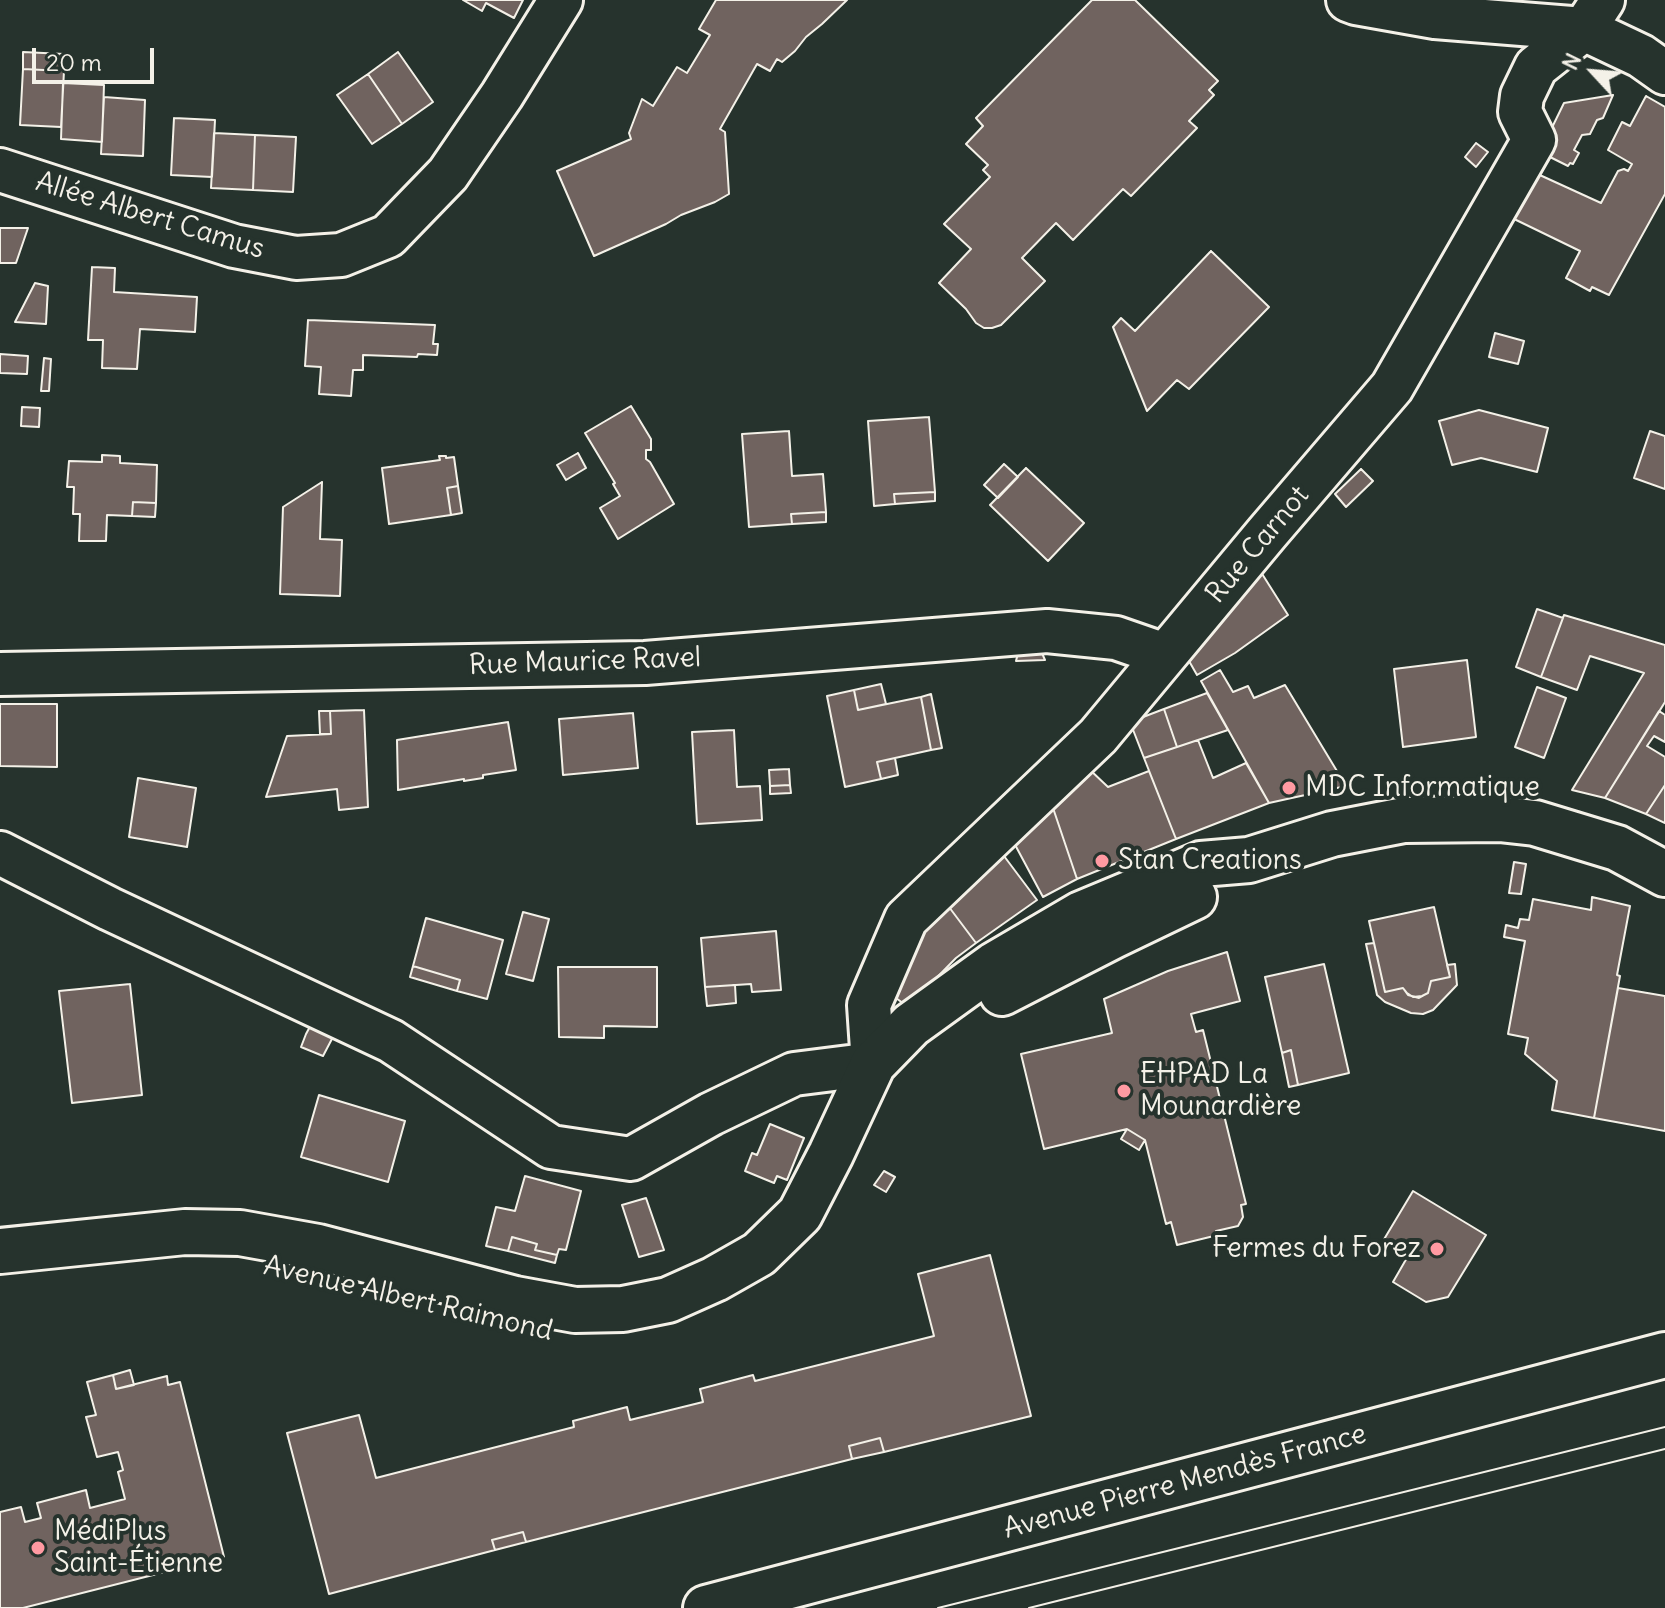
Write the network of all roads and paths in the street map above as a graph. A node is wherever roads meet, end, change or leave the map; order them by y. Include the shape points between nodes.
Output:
1 (561, 0) edge
2 (1348, 0) edge
3 (1594, 14) edge
4 (1665, 73) edge
5 (0, 170) edge
6 (1165, 655) junction
7 (0, 674) edge
8 (0, 853) edge
9 (1249, 860) junction
10 (1665, 874) edge
11 (873, 1064) junction
12 (0, 1251) edge
13 (0, 1279) edge
14 (1665, 1355) edge
15 (706, 1608) edge

1 - 5 street, Allée Albert Camus via 448,174 388,236 341,255 296,258 234,246
2 - 3 street via 1435,17
3 - 4 street
3 - 6 street, Rue Carnot via 1536,67 1520,112 1534,140 1392,387
6 - 7 street, Rue Maurice Ravel via 1116,638 1047,631 645,663
6 - 11 street, Rue Carnot via 1098,736 906,919 869,1005
8 - 11 street via 391,1041 551,1147 631,1159 794,1074
9 - 10 street, Avenue Albert Raimond via 1332,834 1404,820 1499,819 1574,833
9 - 11 street, Avenue Albert Raimond via 1201,864 1081,914 970,982 911,1025
9 - 13 street, Avenue Albert Raimond via 1210,890 1009,988 928,1046 894,1081 822,1231 775,1276 677,1326 626,1336 572,1337 509,1326 313,1273 237,1260 186,1260
11 - 12 street, Avenue Albert Raimond via 800,1214 759,1254 668,1300 623,1309 575,1310 240,1233 185,1232
14 - 15 street, Avenue Pierre Mendès France

